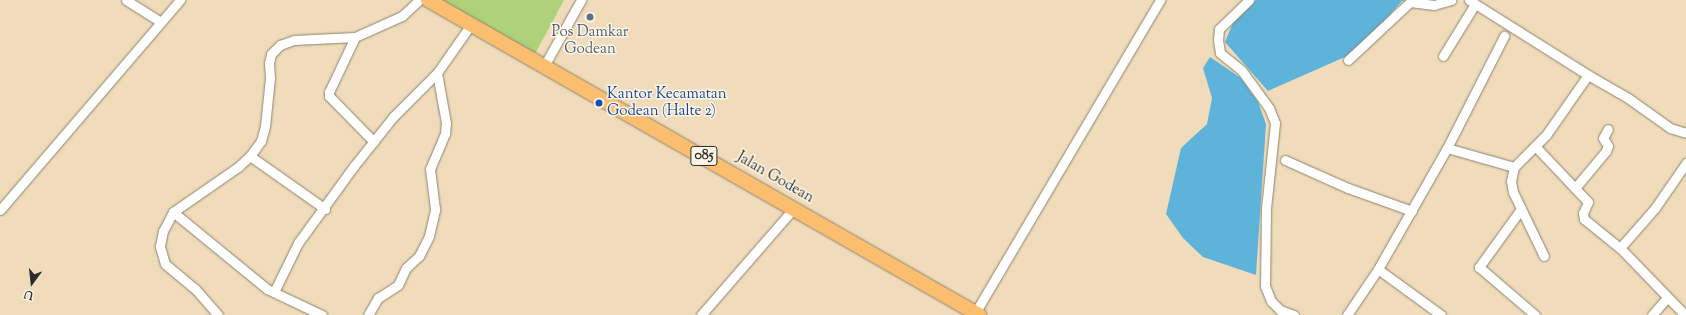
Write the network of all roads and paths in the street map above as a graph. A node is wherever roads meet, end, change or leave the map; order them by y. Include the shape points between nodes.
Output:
1 (126, 0) edge
2 (180, 0) edge
3 (419, 0) edge
4 (428, 0) edge
5 (581, 0) edge
6 (1160, 0) edge
7 (1248, 0) edge
8 (1451, 0) edge
9 (1472, 2) edge
10 (161, 22) junction
11 (472, 23) junction
12 (1504, 36) dead end
13 (355, 37) junction
14 (1442, 56) dead end
15 (1348, 60) dead end
16 (544, 66) junction
17 (438, 73) junction
18 (1588, 75) junction
19 (1608, 129) dead end
20 (1686, 133) edge
21 (374, 142) junction
22 (1535, 146) junction
23 (1447, 148) junction
24 (250, 156) junction
25 (1285, 160) dead end
26 (1686, 163) edge
27 (1514, 167) junction
28 (1575, 188) junction
29 (794, 208) junction
30 (325, 209) junction
31 (1521, 209) junction
32 (0, 210) edge
33 (1412, 211) junction
34 (173, 212) junction
35 (1620, 248) junction
36 (1544, 256) dead end
37 (1378, 269) junction
38 (274, 292) junction
39 (1667, 298) junction
40 (977, 314) edge
41 (218, 315) edge
42 (322, 315) edge
43 (368, 315) edge
44 (701, 315) edge
45 (1294, 315) edge
46 (1348, 315) edge
47 (1441, 315) edge
48 (1535, 315) edge
49 (1652, 315) edge
50 (1685, 315) edge

1 - 10 street
2 - 10 street
3 - 13 street via 402,16
4 - 11 main road, Jalan Godean / 085
5 - 16 street
6 - 40 street
7 - 45 street via 1219,29 1218,40 1220,53 1242,71 1269,108 1275,123 1266,209 1265,286 1271,301 1280,310
8 - 15 street via 1434,5 1410,2
9 - 14 street
9 - 18 street
10 - 32 street
11 - 16 main road, Jalan Godean / 085
11 - 17 street
12 - 23 street
13 - 21 street via 329,96
13 - 24 street via 294,40 280,45 274,51 269,63 265,126 261,141
16 - 29 main road, Jalan Godean / 085
17 - 21 street via 393,117
17 - 43 street via 446,123 445,134 430,169 435,209 429,236 419,256 406,268 398,285 378,298
18 - 20 street via 1628,98 1670,128
18 - 22 street via 1546,136
19 - 28 street via 1603,138 1608,146 1606,151
21 - 30 street
22 - 27 street
22 - 28 street
23 - 27 street
23 - 33 street
24 - 30 street
24 - 34 street
25 - 33 street via 1348,188
26 - 35 street via 1654,208
27 - 31 street via 1512,187
28 - 35 street via 1588,202 1583,213 1584,219
29 - 40 main road, Jalan Godean / 085
29 - 44 street
30 - 38 street via 298,243
31 - 36 street
31 - 48 street via 1479,267
33 - 37 street
34 - 38 street
34 - 41 street via 163,231 160,246 163,260
35 - 39 street
37 - 46 street
37 - 47 street
38 - 42 street
39 - 49 street
39 - 50 street

